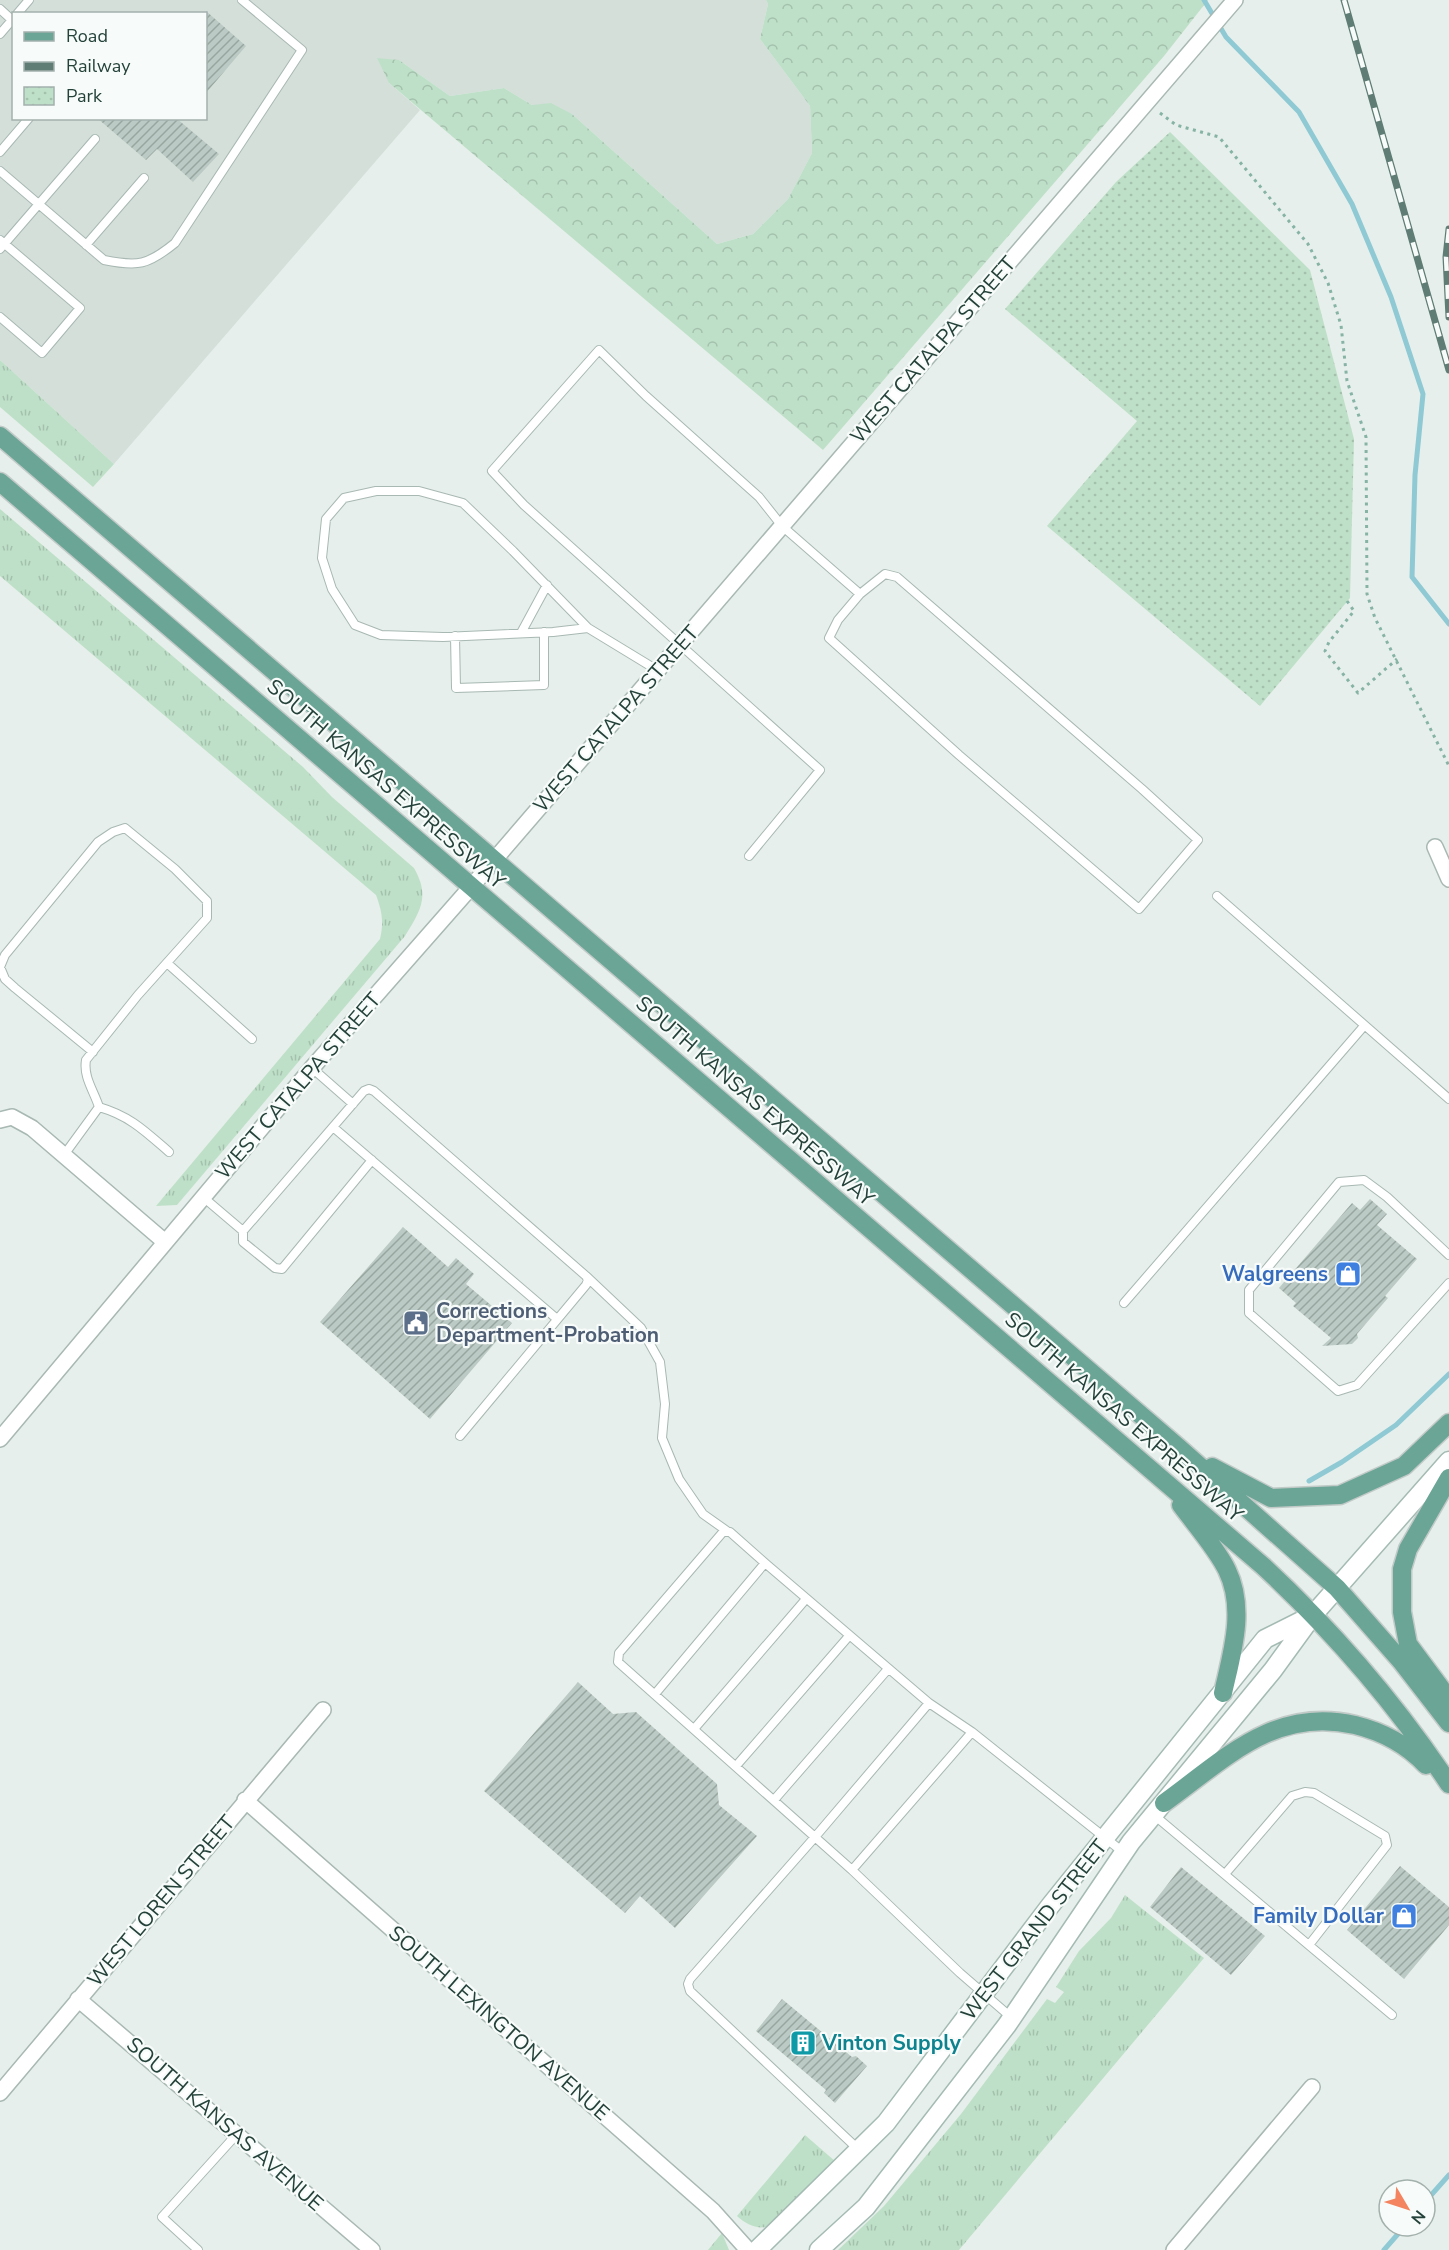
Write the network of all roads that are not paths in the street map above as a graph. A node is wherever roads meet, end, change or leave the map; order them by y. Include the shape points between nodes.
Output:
1 (29, 0) edge
2 (242, 0) edge
3 (1235, 0) edge
4 (18, 12) edge
5 (12, 19) edge
6 (0, 34) edge
7 (27, 120) edge
8 (95, 139) dead end
9 (0, 152) edge
10 (0, 171) edge
11 (144, 177) dead end
12 (37, 205) junction
13 (1, 244) edge
14 (86, 245) junction
15 (0, 317) edge
16 (0, 436) edge
17 (0, 482) edge
18 (782, 526) junction
19 (547, 585) junction
20 (860, 594) junction
21 (588, 628) junction
22 (544, 632) junction
23 (521, 633) junction
24 (455, 636) junction
25 (679, 646) junction
26 (657, 670) junction
27 (1435, 847) dead end
28 (749, 855) dead end
29 (493, 861) junction
30 (1449, 879) edge
31 (471, 887) junction
32 (1216, 896) dead end
33 (167, 963) junction
34 (0, 967) edge
35 (1364, 1026) junction
36 (252, 1039) dead end
37 (93, 1052) junction
38 (312, 1068) junction
39 (1449, 1100) edge
40 (353, 1104) junction
41 (99, 1107) junction
42 (0, 1120) edge
43 (333, 1127) junction
44 (169, 1152) dead end
45 (64, 1155) junction
46 (372, 1160) junction
47 (203, 1197) junction
48 (243, 1231) junction
49 (165, 1242) junction
50 (1449, 1256) edge
51 (586, 1276) junction
52 (1449, 1283) edge
53 (1124, 1303) dead end
54 (557, 1319) junction
55 (1449, 1423) edge
56 (460, 1436) dead end
57 (0, 1439) edge
58 (1178, 1447) junction
59 (1449, 1461) edge
60 (1449, 1478) edge
61 (1165, 1482) junction
62 (727, 1531) junction
63 (765, 1563) junction
64 (1336, 1588) junction
65 (806, 1599) junction
66 (1312, 1615) junction
67 (849, 1636) junction
68 (888, 1669) junction
69 (1223, 1692) junction
70 (655, 1694) junction
71 (1449, 1699) edge
72 (929, 1703) junction
73 (324, 1710) dead end
74 (1449, 1723) edge
75 (694, 1729) junction
76 (972, 1732) junction
77 (736, 1767) junction
78 (1449, 1784) edge
79 (1449, 1790) edge
80 (245, 1800) junction
81 (774, 1800) junction
82 (1159, 1809) junction
83 (815, 1837) junction
84 (1105, 1838) junction
85 (1124, 1853) junction
86 (852, 1870) junction
87 (1225, 1874) junction
88 (1309, 1945) junction
89 (983, 1994) junction
90 (78, 1999) junction
91 (1392, 2015) dead end
92 (1012, 2018) junction
93 (1312, 2087) dead end
94 (0, 2093) edge
95 (237, 2134) junction
96 (859, 2150) junction
97 (198, 2250) edge
98 (372, 2250) edge
99 (748, 2250) edge
100 (757, 2250) edge
101 (819, 2250) edge
102 (1174, 2250) edge

1 - 4 lane
2 - 14 lane via 302,50 175,243 156,258 121,264 104,260
3 - 18 street, WEST CATALPA STREET
5 - 6 lane
7 - 9 lane
8 - 12 lane
10 - 12 lane
11 - 14 lane
12 - 13 lane
12 - 14 lane
13 - 15 lane via 80,308 42,353
16 - 29 main road, SOUTH KANSAS EXPRESSWAY
17 - 31 main road, SOUTH KANSAS EXPRESSWAY
18 - 20 lane
18 - 25 street, WEST CATALPA STREET
18 - 25 lane via 759,497 599,350 492,471
19 - 21 lane
19 - 23 lane
19 - 24 lane via 463,503 419,491 376,491 344,498 326,519 322,558 332,589 355,625 381,635
20 - 20 lane via 885,574 897,577 1198,840 1139,909 829,638 838,620
21 - 22 lane
21 - 26 lane
22 - 23 lane
22 - 24 lane via 544,685 456,688
23 - 24 lane
25 - 26 street, WEST CATALPA STREET
25 - 28 lane via 820,770
26 - 29 street, WEST CATALPA STREET
27 - 30 street
29 - 31 street, WEST CATALPA STREET
29 - 58 main road, SOUTH KANSAS EXPRESSWAY
31 - 38 street, WEST CATALPA STREET
31 - 61 main road, SOUTH KANSAS EXPRESSWAY
32 - 35 lane
33 - 34 lane via 207,918 207,901 125,828 98,842 5,955
33 - 36 lane
33 - 37 lane
34 - 37 lane via 10,984
35 - 39 lane
35 - 53 lane
37 - 41 lane via 86,1060 84,1072
38 - 40 lane
38 - 47 street, WEST CATALPA STREET
40 - 43 lane
40 - 51 lane via 364,1091 374,1091
41 - 44 lane via 137,1123
41 - 45 lane
42 - 45 street via 12,1117
43 - 46 lane
43 - 48 lane
45 - 49 street
46 - 48 lane via 282,1269 275,1268 243,1242
46 - 54 lane
47 - 48 lane
47 - 49 street, WEST CATALPA STREET
49 - 57 street, WEST CATALPA STREET
50 - 52 lane via 1364,1180 1339,1182 1248,1290 1249,1313 1338,1391 1358,1385
51 - 54 lane via 586,1285
51 - 62 lane via 641,1328 660,1362 665,1404 662,1438 691,1497 703,1514
54 - 56 lane
55 - 58 main road via 1404,1466 1334,1496 1271,1498
58 - 64 main road, SOUTH KANSAS EXPRESSWAY
59 - 64 main road, WEST GRAND STREET
60 - 71 main road via 1408,1549 1402,1569 1402,1612 1408,1644
61 - 66 main road, SOUTH KANSAS EXPRESSWAY via 1263,1566
61 - 69 main road via 1227,1569 1234,1592 1234,1646
62 - 63 lane
62 - 70 lane via 619,1653 618,1662
63 - 65 lane
63 - 70 lane
64 - 66 main road, WEST GRAND STREET
64 - 74 main road, SOUTH KANSAS EXPRESSWAY
65 - 67 lane
65 - 75 lane
66 - 69 main road, WEST GRAND STREET via 1265,1639
66 - 78 main road, SOUTH KANSAS EXPRESSWAY via 1386,1697
66 - 82 main road, WEST GRAND STREET via 1273,1670
67 - 68 lane
67 - 77 lane
68 - 72 lane
68 - 81 lane
69 - 84 main road, WEST GRAND STREET
70 - 75 lane
72 - 76 lane
72 - 83 lane
73 - 80 street, WEST LOREN STREET
75 - 77 lane
76 - 84 lane
76 - 86 lane
77 - 81 lane
79 - 82 main road via 1409,1748 1354,1725 1319,1720 1273,1729 1256,1738
80 - 90 street, WEST LOREN STREET
80 - 99 street, SOUTH LEXINGTON AVENUE via 713,2211
81 - 83 lane
82 - 85 main road, WEST GRAND STREET
82 - 87 lane
83 - 86 lane
83 - 96 lane via 688,1984 690,1991
84 - 85 lane
84 - 89 main road, WEST GRAND STREET
85 - 92 main road, WEST GRAND STREET
86 - 89 lane
87 - 88 lane
87 - 88 lane via 1292,1796 1305,1792 1314,1793 1385,1836 1388,1845
88 - 91 lane
89 - 92 lane
89 - 96 main road, WEST GRAND STREET via 886,2123
90 - 94 street, WEST LOREN STREET
90 - 95 street, SOUTH KANSAS AVENUE
92 - 101 main road, WEST GRAND STREET via 866,2207
93 - 102 street
95 - 97 lane via 162,2217
95 - 98 street, SOUTH KANSAS AVENUE
96 - 100 main road, WEST GRAND STREET

